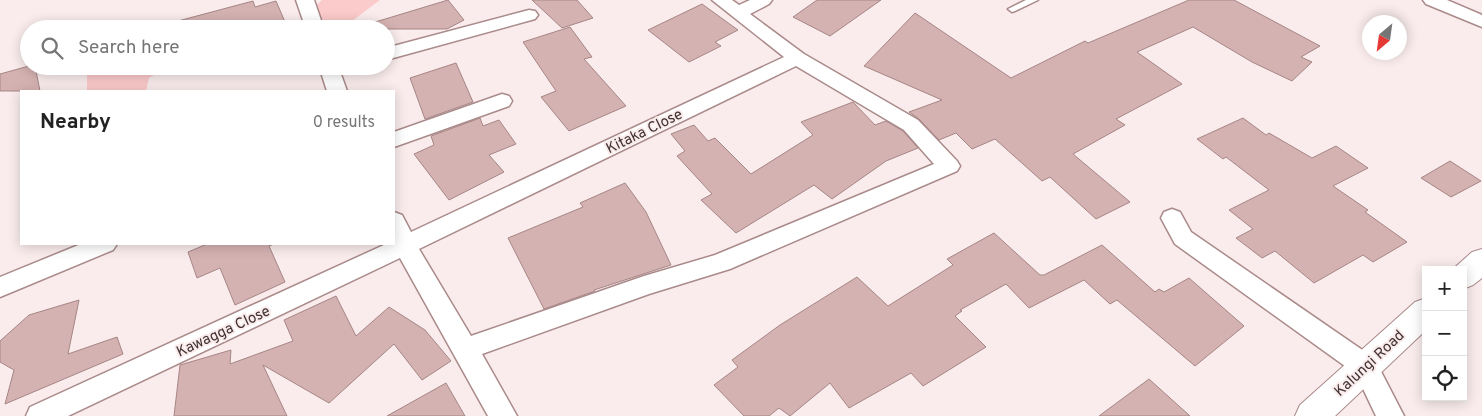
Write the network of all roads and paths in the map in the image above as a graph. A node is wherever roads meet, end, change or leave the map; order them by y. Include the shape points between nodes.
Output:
1 (304, 0) edge
2 (721, 0) edge
3 (763, 0) edge
4 (1034, 0) edge
5 (1432, 0) edge
6 (1012, 9) dead end
7 (738, 13) junction
8 (529, 15) dead end
9 (312, 20) edge
10 (1482, 22) edge
11 (395, 52) edge
12 (797, 58) junction
13 (335, 75) edge
14 (337, 90) edge
15 (502, 101) dead end
16 (395, 140) edge
17 (1172, 218) dead end
18 (395, 223) edge
19 (103, 245) edge
20 (405, 246) junction
21 (1482, 260) edge
22 (1467, 273) edge
23 (0, 287) edge
24 (1422, 315) edge
25 (465, 349) junction
26 (1365, 366) junction
27 (40, 416) edge
28 (503, 416) edge
29 (1312, 416) edge
30 (1390, 416) edge

1 - 9 street
2 - 7 street
3 - 7 street
4 - 6 lane
5 - 10 street
7 - 12 street
8 - 11 street
12 - 20 street, Kitaka Close
12 - 25 street via 911,125 949,166 722,262
13 - 14 street
15 - 16 street
17 - 26 street via 1183,238
18 - 20 street
19 - 23 street
20 - 25 street
20 - 27 street, Kawagga Close
21 - 22 street
24 - 26 street, Kalungi Road
25 - 28 street
26 - 29 street, Kalungi Road
26 - 30 street

